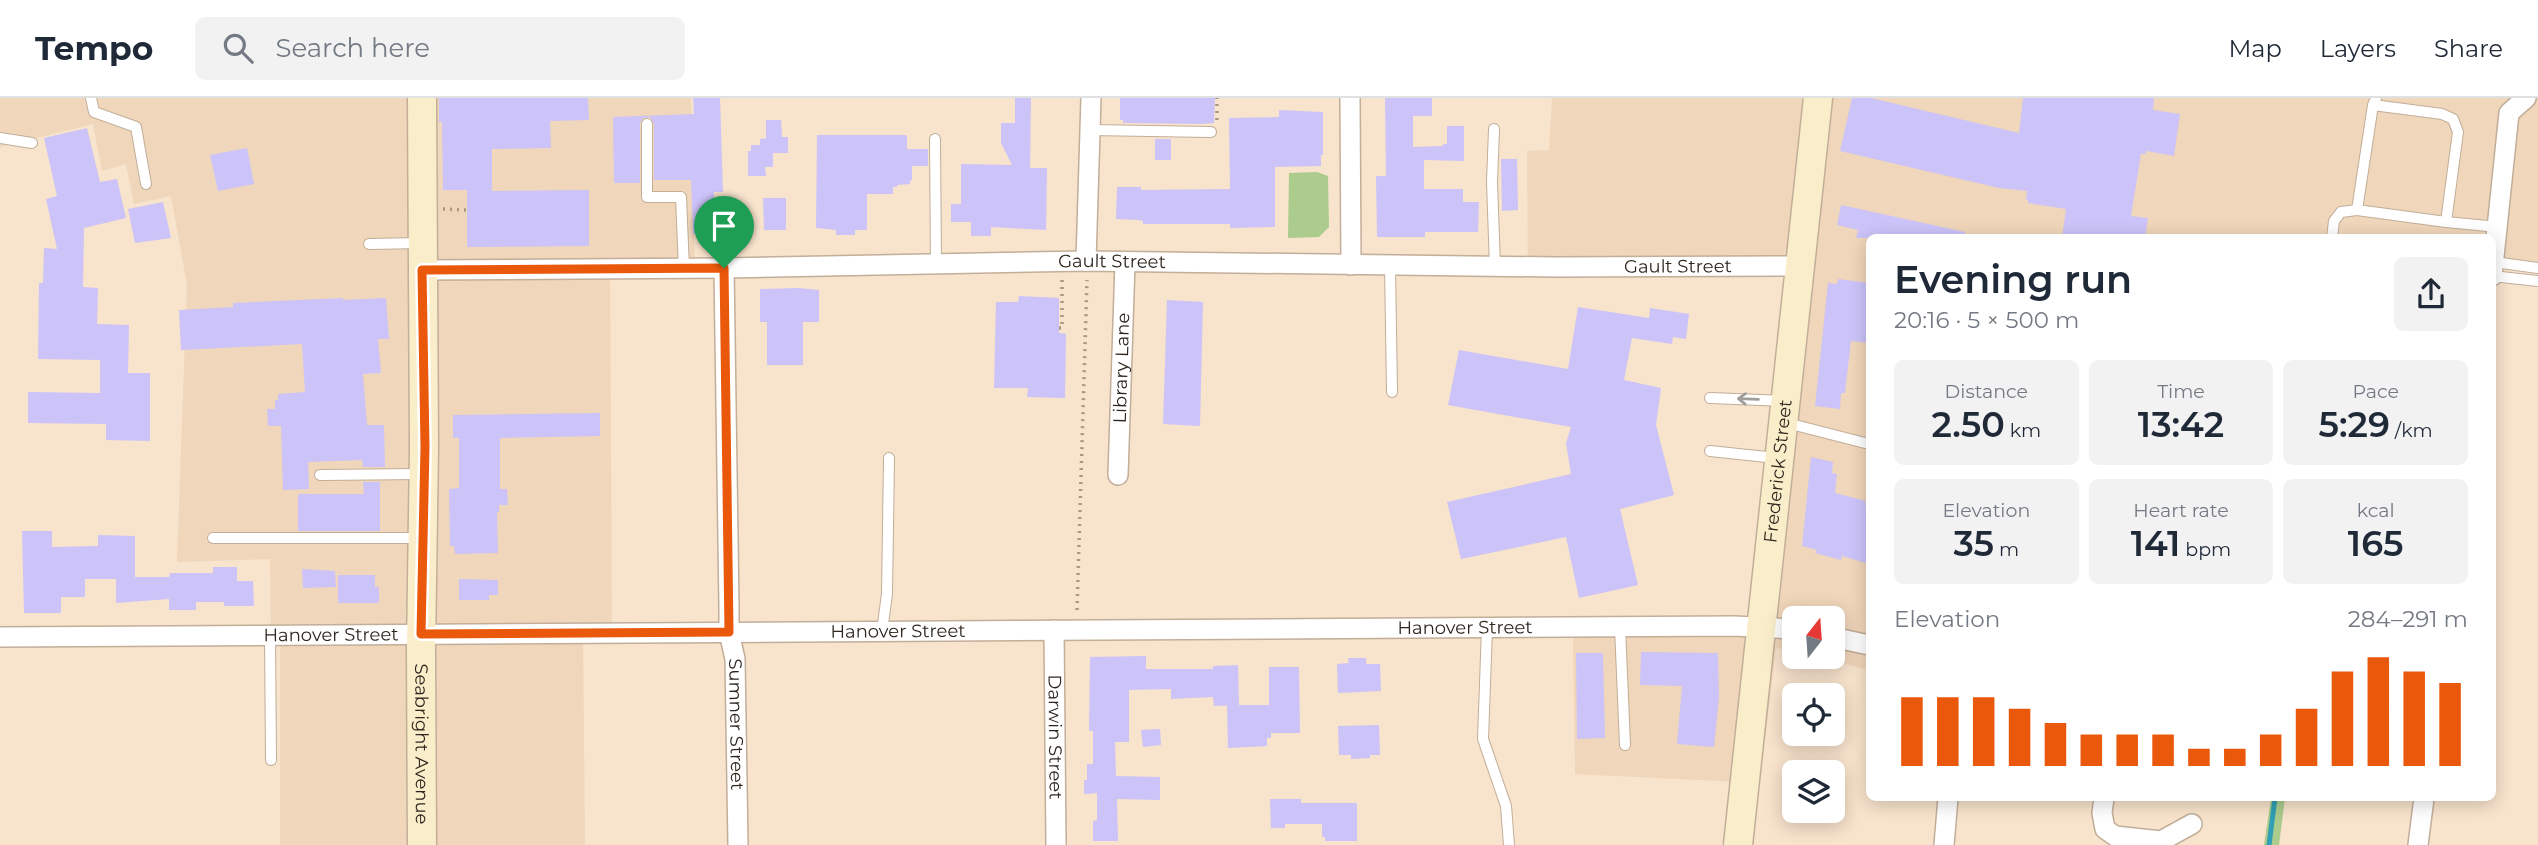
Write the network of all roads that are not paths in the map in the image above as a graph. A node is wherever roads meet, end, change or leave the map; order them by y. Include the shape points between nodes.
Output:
1 (91, 98) edge
2 (422, 98) edge
3 (1091, 98) edge
4 (1350, 98) edge
5 (1818, 98) edge
6 (2526, 98) edge
7 (2374, 102) edge
8 (647, 124) dead end
9 (1494, 129) dead end
10 (1090, 130) junction
11 (1212, 132) road end
12 (0, 138) edge
13 (935, 139) dead end
14 (32, 143) dead end
15 (146, 184) dead end
16 (2357, 210) junction
17 (2446, 222) junction
18 (2498, 227) junction
19 (2332, 234) edge
20 (369, 244) dead end
21 (2496, 245) edge
22 (422, 257) junction
23 (1125, 263) junction
24 (936, 264) junction
25 (1350, 265) junction
26 (1390, 266) junction
27 (1800, 266) junction
28 (1495, 267) junction
29 (724, 268) junction
30 (2538, 268) edge
31 (684, 269) junction
32 (1087, 270) junction
33 (2496, 271) edge
34 (2496, 272) edge
35 (2538, 281) edge
36 (1392, 392) dead end
37 (1710, 398) dead end
38 (1784, 412) junction
39 (1866, 443) edge
40 (1710, 451) dead end
41 (889, 458) dead end
42 (1779, 458) junction
43 (424, 474) junction
44 (320, 475) dead end
45 (1118, 475) dead end
46 (213, 538) dead end
47 (423, 538) junction
48 (1761, 626) junction
49 (1620, 627) junction
50 (1487, 628) junction
51 (1782, 628) edge
52 (1054, 630) junction
53 (881, 631) junction
54 (729, 632) junction
55 (421, 634) junction
56 (270, 636) junction
57 (0, 637) edge
58 (1845, 640) edge
59 (1866, 644) edge
60 (1625, 745) dead end
61 (271, 760) dead end
62 (1948, 801) edge
63 (2104, 801) edge
64 (2424, 801) edge
65 (2192, 824) dead end
66 (422, 845) edge
67 (738, 845) edge
68 (1056, 845) edge
69 (1509, 845) edge
70 (1738, 845) edge
71 (1944, 845) edge
72 (2418, 845) edge

1 - 15 lane via 94,112 136,127
2 - 22 main road, Seabright Avenue
3 - 10 street
4 - 25 street
5 - 27 main road, Frederick Street
6 - 18 street via 2510,113
7 - 16 lane
7 - 17 lane via 2453,119 2458,132
8 - 31 lane via 648,197 681,197
9 - 28 lane
10 - 11 lane
10 - 32 street
12 - 14 lane
13 - 24 lane
16 - 17 lane
16 - 19 lane via 2341,212
17 - 18 lane
18 - 21 street
20 - 22 lane
22 - 31 street, Gault Street
22 - 43 main road, Seabright Avenue
23 - 25 street, Gault Street
23 - 32 street, Gault Street
23 - 45 street, Library Lane
24 - 29 street, Gault Street
24 - 32 street, Gault Street
25 - 26 street, Gault Street
26 - 28 street, Gault Street
26 - 36 lane
27 - 28 street, Gault Street
27 - 38 main road, Frederick Street
29 - 31 street, Gault Street
29 - 54 street, Sumner Street
30 - 33 lane
34 - 35 lane
38 -> 37 lane
38 - 39 lane
38 - 42 main road, Frederick Street
40 - 42 lane
41 - 53 lane via 887,594
42 - 48 main road, Frederick Street
43 - 44 lane
43 - 47 main road, Seabright Avenue
46 - 47 lane
47 - 55 main road, Seabright Avenue
48 - 49 street, Hanover Street
48 - 51 street, Hanover Street
48 - 70 main road, Frederick Street
49 - 50 street, Hanover Street
49 - 60 lane
50 - 52 street, Hanover Street
50 - 69 lane via 1483,739 1506,806
52 - 53 street, Hanover Street
52 - 68 street, Darwin Street
53 - 54 street, Hanover Street
54 - 55 street, Hanover Street
54 - 67 street, Sumner Street via 735,659
55 - 56 street, Hanover Street
55 - 66 main road, Seabright Avenue
56 - 57 street, Hanover Street
56 - 61 lane
58 - 59 street
62 - 71 street
63 - 65 street via 2105,829 2116,836 2161,841
64 - 72 street

